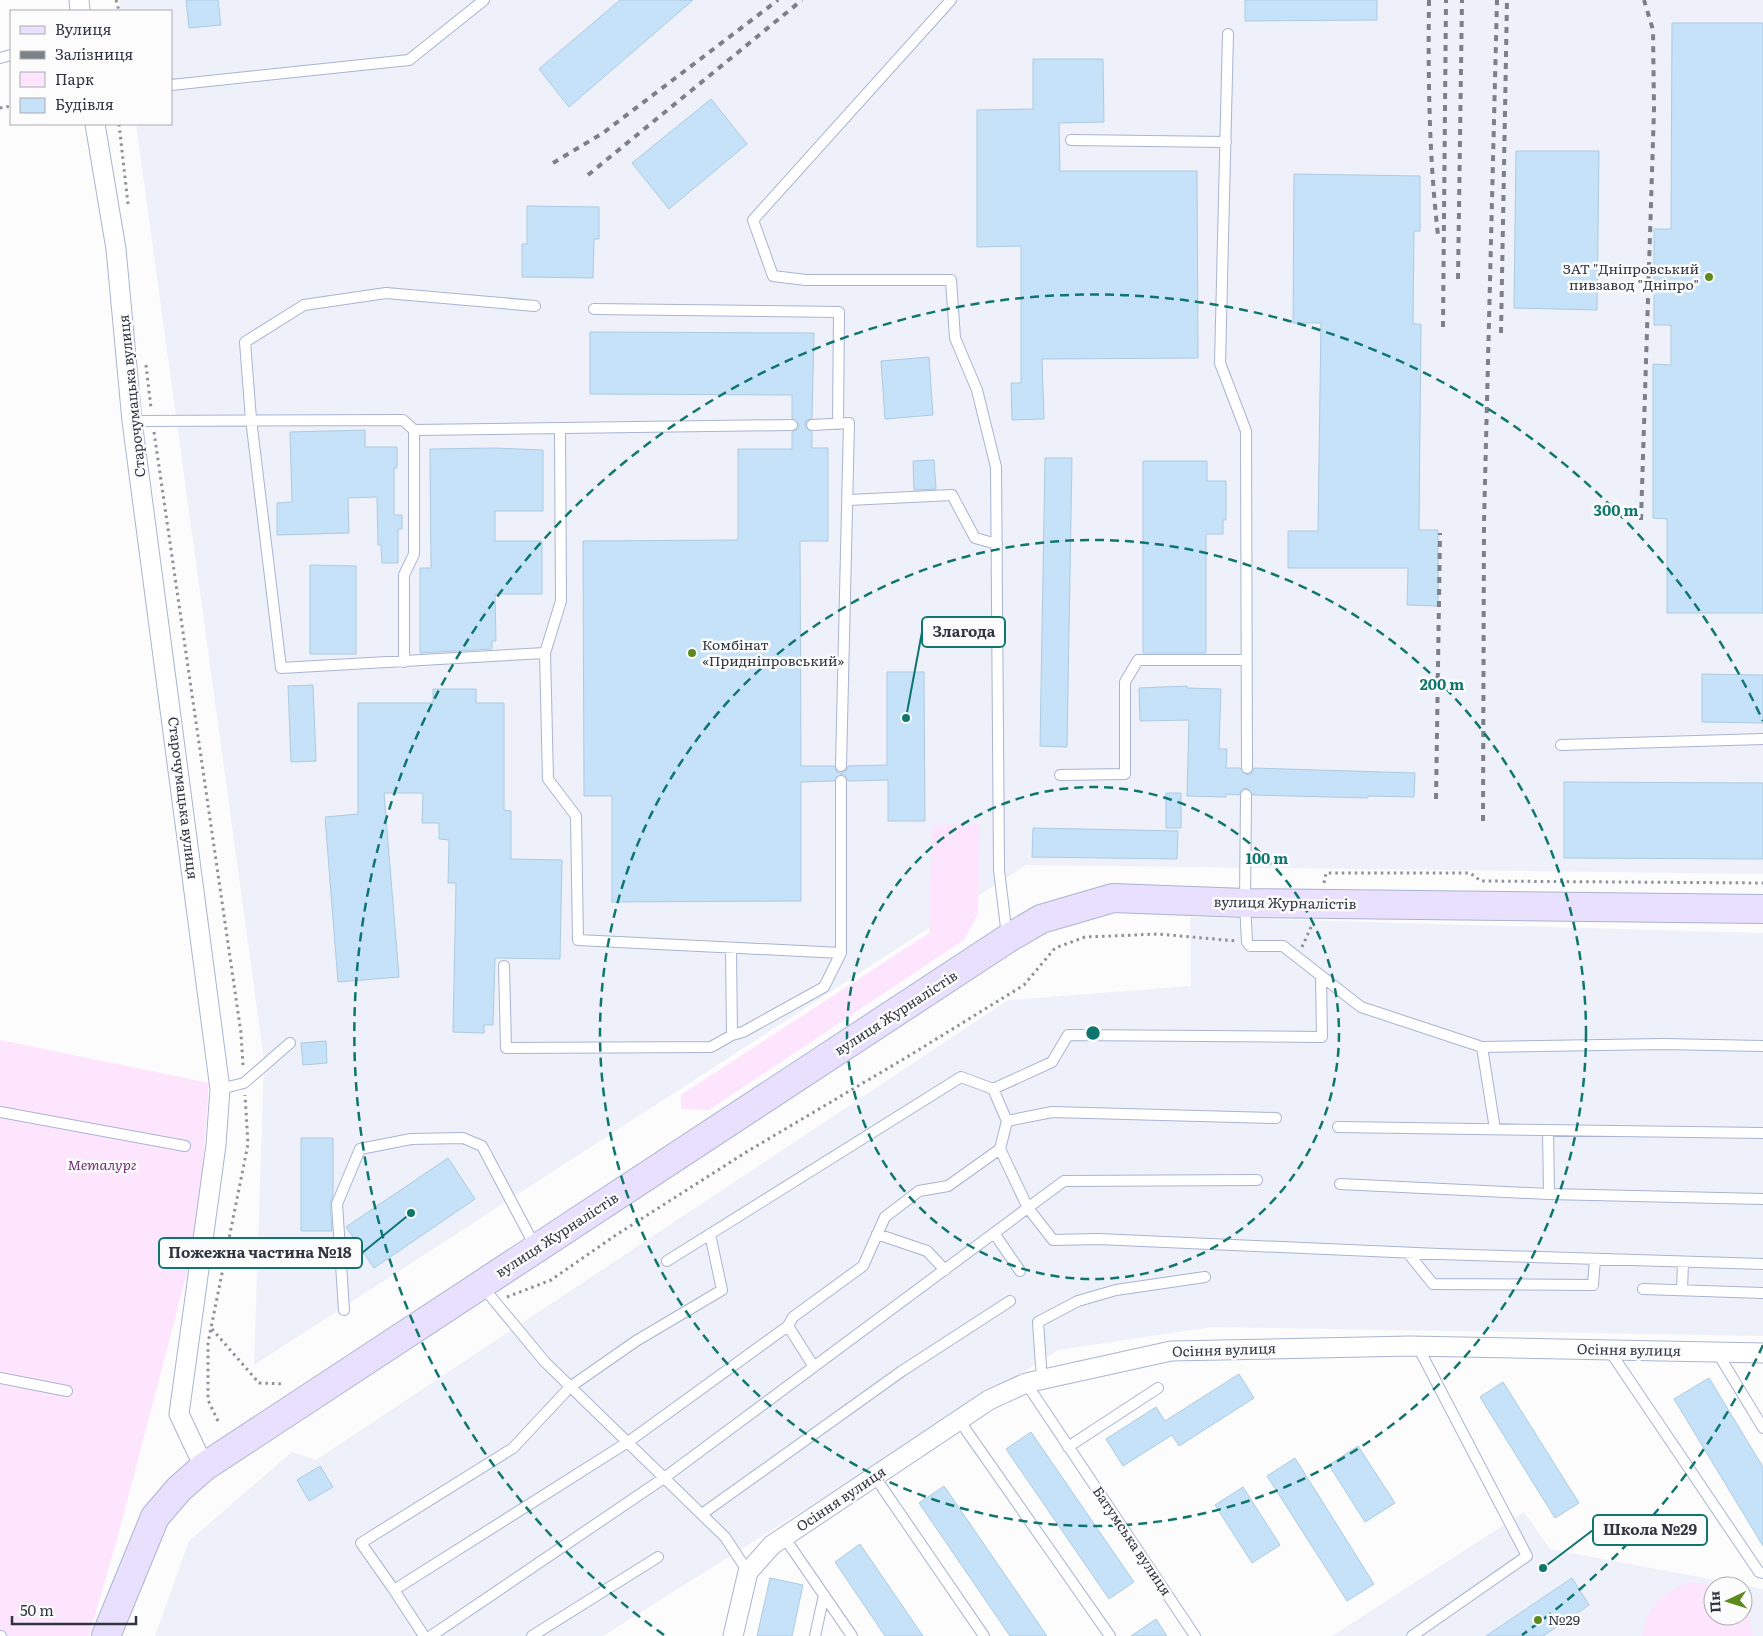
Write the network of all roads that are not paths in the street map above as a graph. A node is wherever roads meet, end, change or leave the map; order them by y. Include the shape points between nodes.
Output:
1 (484, 0) edge
2 (951, 0) edge
3 (1228, 34) dead end
4 (172, 86) edge
5 (95, 125) edge
6 (1071, 140) dead end
7 (1226, 142) junction
8 (536, 306) dead end
9 (594, 308) dead end
10 (251, 419) junction
11 (132, 421) junction
12 (812, 424) dead end
13 (838, 424) junction
14 (792, 425) dead end
15 (560, 428) junction
16 (414, 430) junction
17 (849, 500) junction
18 (997, 544) junction
19 (545, 653) junction
20 (1246, 660) junction
21 (404, 662) junction
22 (1763, 739) edge
23 (1561, 745) dead end
24 (841, 766) dead end
25 (1247, 768) dead end
26 (1060, 774) dead end
27 (842, 781) dead end
28 (1246, 795) dead end
29 (1245, 903) junction
30 (1763, 909) edge
31 (1007, 939) junction
32 (731, 948) junction
33 (841, 953) junction
34 (504, 966) dead end
35 (1322, 976) junction
36 (732, 1035) junction
37 (290, 1043) dead end
38 (1763, 1046) edge
39 (1482, 1047) junction
40 (220, 1089) junction
41 (993, 1089) junction
42 (0, 1112) edge
43 (1276, 1118) dead end
44 (1007, 1121) junction
45 (1338, 1127) dead end
46 (1495, 1129) junction
47 (1548, 1130) junction
48 (1763, 1133) edge
49 (185, 1146) dead end
50 (1000, 1149) junction
51 (1257, 1180) dead end
52 (1340, 1184) dead end
53 (1549, 1194) junction
54 (1763, 1199) edge
55 (1028, 1208) junction
56 (994, 1233) junction
57 (710, 1234) junction
58 (877, 1234) junction
59 (536, 1249) junction
60 (1408, 1253) junction
61 (1595, 1259) junction
62 (667, 1261) dead end
63 (1683, 1262) junction
64 (1763, 1264) edge
65 (945, 1270) junction
66 (1020, 1271) dead end
67 (1205, 1277) dead end
68 (1643, 1289) dead end
69 (1682, 1290) junction
70 (488, 1293) junction
71 (1763, 1293) edge
72 (1010, 1301) dead end
73 (344, 1310) dead end
74 (788, 1326) junction
75 (1418, 1347) junction
76 (1609, 1350) junction
77 (1717, 1352) junction
78 (1763, 1353) edge
79 (814, 1367) junction
80 (0, 1378) edge
81 (1034, 1381) junction
82 (570, 1387) junction
83 (1158, 1388) dead end
84 (67, 1391) dead end
85 (959, 1420) junction
86 (1763, 1428) edge
87 (628, 1442) junction
88 (1068, 1446) junction
89 (204, 1467) junction
90 (875, 1477) junction
91 (664, 1478) junction
92 (702, 1514) junction
93 (784, 1537) junction
94 (658, 1557) dead end
95 (748, 1572) junction
96 (1763, 1573) edge
97 (394, 1590) junction
98 (824, 1596) junction
99 (106, 1636) edge
100 (424, 1636) edge
101 (431, 1636) edge
102 (532, 1636) edge
103 (733, 1636) edge
104 (815, 1636) edge
105 (852, 1636) edge
106 (984, 1636) edge
107 (1110, 1636) edge
108 (1195, 1636) edge
109 (1412, 1636) edge

1 - 4 lane via 410,60
2 - 18 lane via 753,220 773,276 806,280 951,280 955,338 977,390 996,467
3 - 7 lane
5 - 11 street, Старочумацька вулиця via 116,248
6 - 7 lane
7 - 20 lane via 1220,363 1246,431
8 - 10 lane via 386,293 304,305 245,342
9 - 13 lane via 839,312
10 - 11 lane
10 - 16 lane via 403,420
10 - 21 lane via 281,668
11 - 40 street, Старочумацька вулиця
12 - 13 lane
13 - 17 lane via 849,423
14 - 15 lane
15 - 16 lane
15 - 19 lane via 561,601
16 - 21 lane via 414,554 404,575
17 - 18 lane via 952,495 975,538
17 - 24 lane
18 - 31 lane via 999,870
19 - 21 lane
19 - 32 lane via 548,779 576,816 578,940
20 - 25 lane
20 - 26 lane via 1138,660 1125,682 1125,774
22 - 23 lane
27 - 33 lane
28 - 29 lane
29 - 30 street, вулиця Журналістів
29 - 31 street, вулиця Журналістів via 1113,898 1042,919
29 - 35 lane via 1247,942 1250,946 1283,946
31 - 59 street, вулиця Журналістів
32 - 33 lane
32 - 36 lane
33 - 36 lane via 824,987
34 - 36 lane via 506,1048 711,1047
35 - 39 lane via 1361,1007
35 - 41 lane via 1322,1037 1068,1035 1052,1062
37 - 40 lane via 244,1082
38 - 39 lane
39 - 46 lane
40 - 89 street, Старочумацька вулиця via 216,1145 179,1414
41 - 44 lane
41 - 57 lane via 961,1077
42 - 49 lane
43 - 44 lane via 1052,1112
44 - 50 lane
45 - 46 lane
46 - 47 lane
47 - 48 lane
47 - 53 lane
50 - 55 lane
50 - 58 lane via 948,1186 919,1191 885,1217
51 - 55 lane via 1064,1182
52 - 53 lane
53 - 54 lane
55 - 56 lane
55 - 60 lane via 1053,1240
56 - 65 lane
56 - 66 lane
57 - 62 lane
57 - 82 lane via 722,1290 636,1341
58 - 65 lane via 927,1251
58 - 74 lane via 863,1266 793,1317
59 - 70 street, вулиця Журналістів
59 - 73 lane via 482,1146 463,1138 411,1139 360,1149 337,1204
60 - 61 lane
60 - 61 lane via 1433,1284 1593,1285
61 - 63 lane
63 - 64 lane
63 - 69 lane
65 - 79 lane
67 - 81 lane via 1116,1290 1078,1301 1038,1322
68 - 69 lane
69 - 71 lane
70 - 82 lane
70 - 89 street, вулиця Журналістів
72 - 92 lane via 902,1371
74 - 79 lane
74 - 87 lane
75 - 76 street, Осіння вулиця
75 - 81 street, Осіння вулиця via 1170,1351
75 - 109 lane via 1527,1556
76 - 77 street, Осіння вулиця
76 - 96 lane via 1759,1572
77 - 78 street, Осіння вулиця
77 - 86 lane
79 - 91 lane
80 - 84 lane
81 - 85 street, Осіння вулиця via 989,1400
81 - 88 lane, Батумська вулиця
82 - 87 lane
82 - 97 lane via 514,1448 361,1543
83 - 88 lane
85 - 90 street, Осіння вулиця
85 - 107 lane
87 - 91 lane
87 - 97 lane
88 - 108 lane, Батумська вулиця
89 - 99 street, вулиця Журналістів via 155,1517
90 - 93 street, Осіння вулиця
90 - 106 lane
91 - 92 lane
91 - 101 lane
92 - 95 lane via 725,1537
93 - 95 street, Осіння вулиця via 772,1545
93 - 98 lane
94 - 102 lane
95 - 103 street
97 - 100 lane
98 - 104 lane
98 - 105 lane

